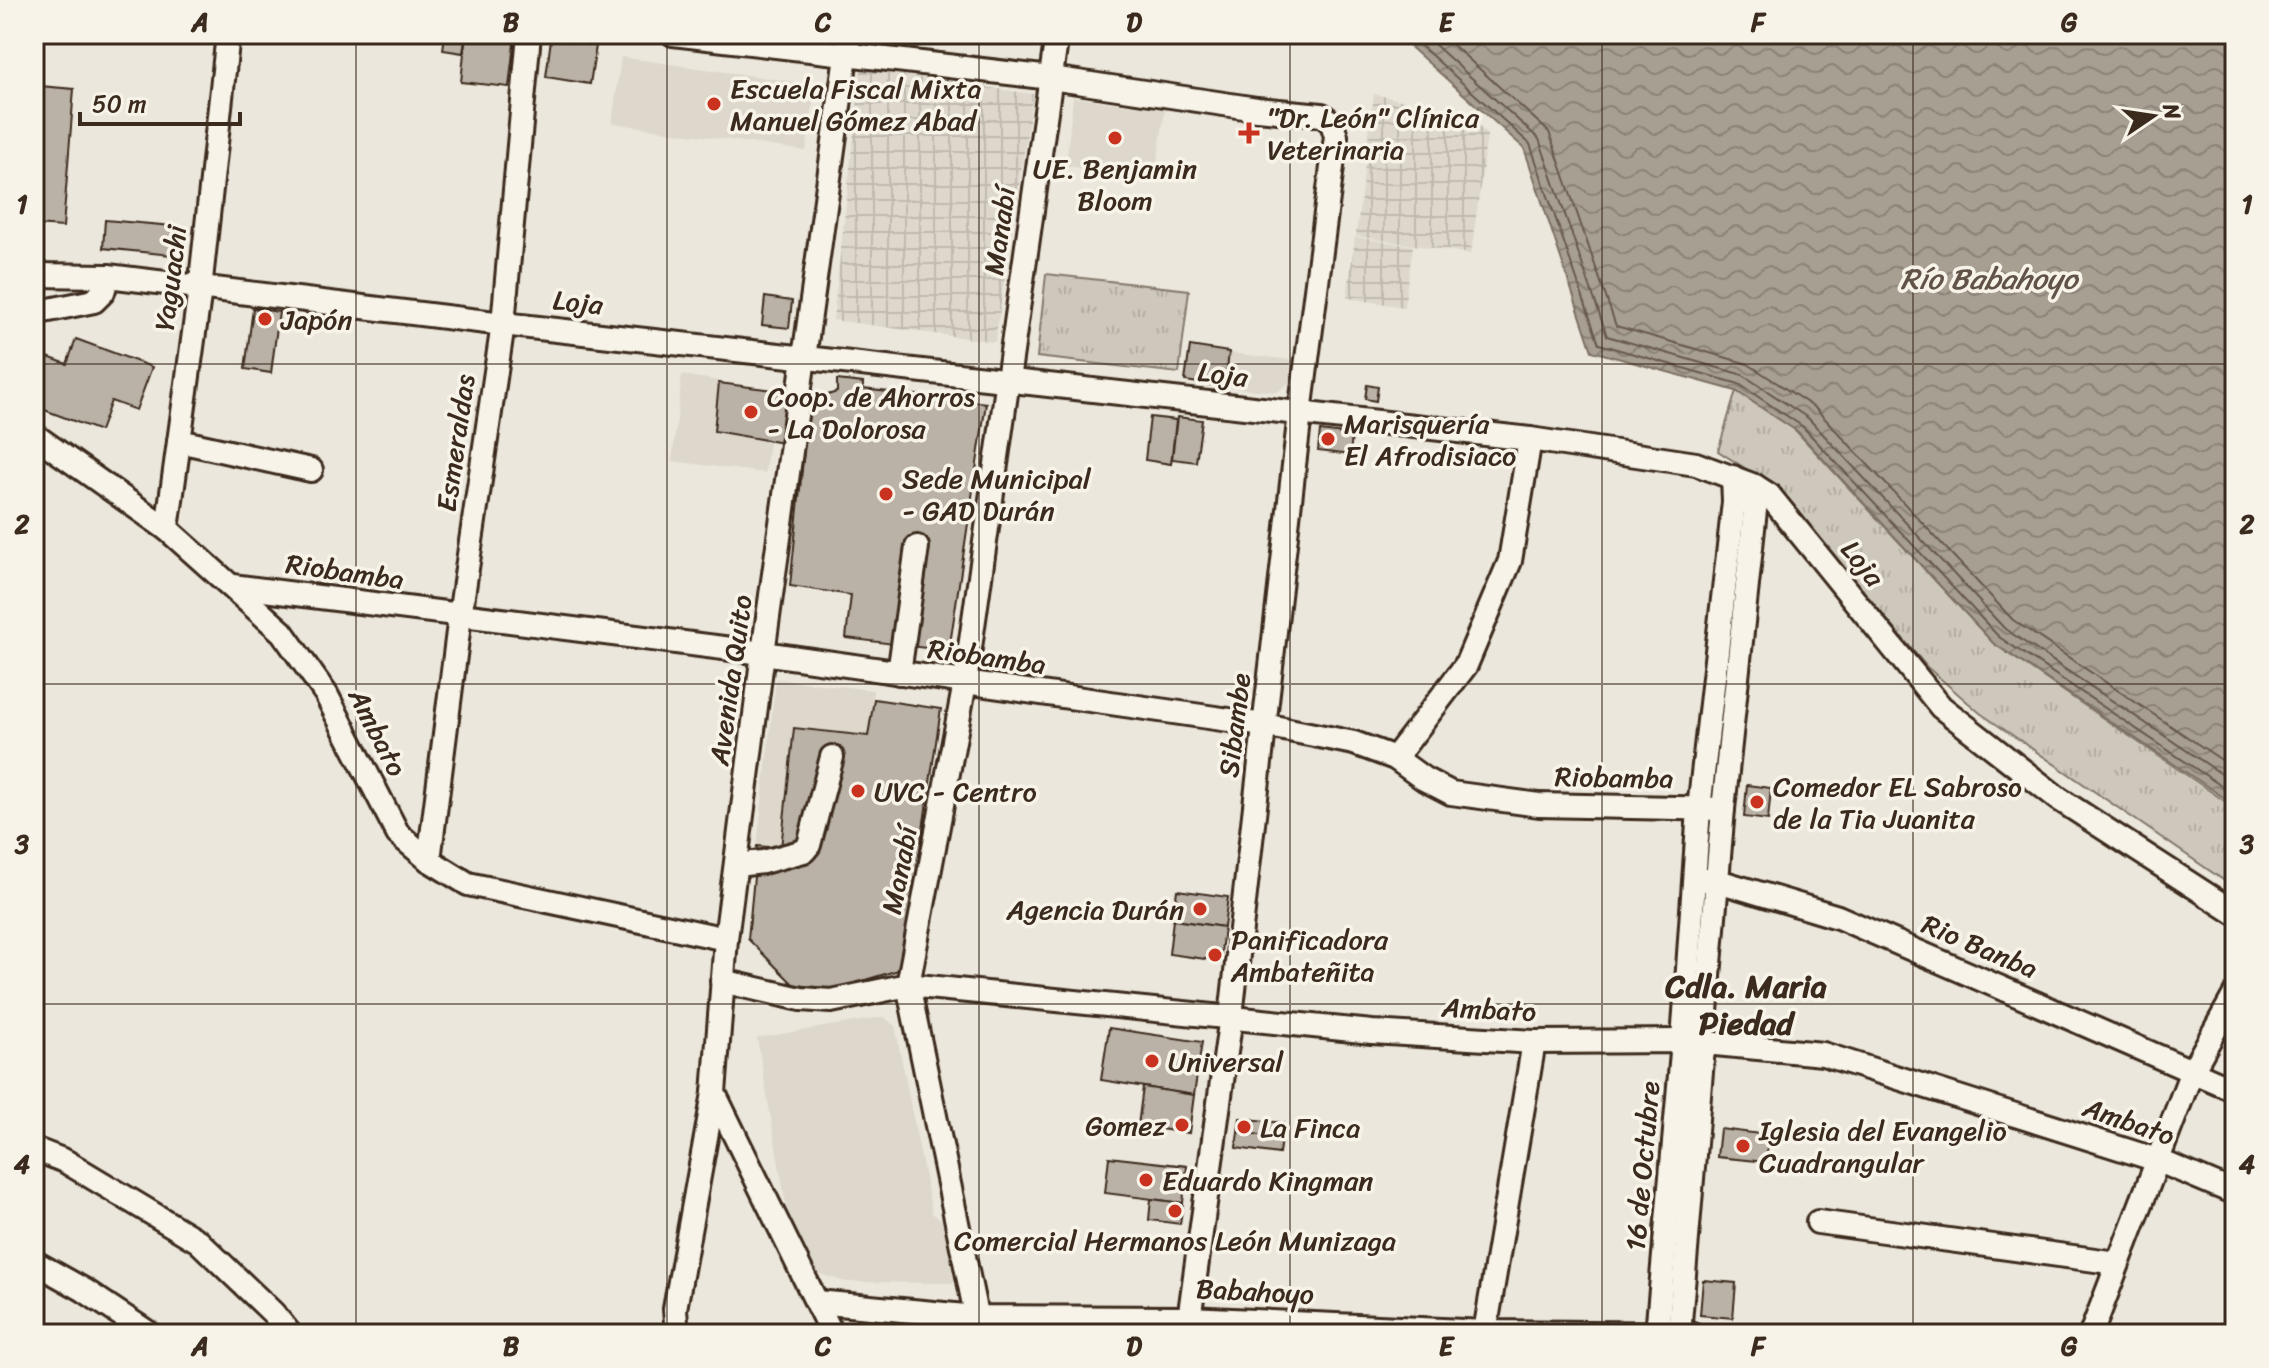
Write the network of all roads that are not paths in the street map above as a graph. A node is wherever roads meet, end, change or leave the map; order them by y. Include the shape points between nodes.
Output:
1 (228, 34) edge
2 (529, 34) edge
3 (673, 34) edge
4 (1057, 34) edge
5 (847, 44) edge
6 (1051, 78) junction
7 (34, 275) edge
8 (108, 276) junction
9 (200, 289) junction
10 (34, 313) edge
11 (503, 324) junction
12 (806, 356) junction
13 (1009, 379) junction
14 (1300, 413) junction
15 (34, 435) edge
16 (1530, 439) junction
17 (179, 441) junction
18 (311, 470) dead end
19 (1733, 477) junction
20 (1755, 486) junction
21 (167, 529) junction
22 (917, 547) dead end
23 (232, 586) junction
24 (460, 616) junction
25 (763, 653) junction
26 (899, 673) junction
27 (965, 683) junction
28 (1264, 725) junction
29 (832, 757) dead end
30 (1395, 758) junction
31 (1699, 809) junction
32 (1723, 809) junction
33 (429, 860) junction
34 (736, 865) junction
35 (1694, 880) junction
36 (1718, 881) junction
37 (2235, 913) edge
38 (726, 939) junction
39 (722, 981) junction
40 (908, 985) junction
41 (2235, 994) edge
42 (1231, 1016) junction
43 (1534, 1042) junction
44 (1694, 1042) junction
45 (2192, 1071) junction
46 (2235, 1090) edge
47 (714, 1093) junction
48 (34, 1149) edge
49 (2157, 1160) junction
50 (2235, 1193) edge
51 (1818, 1222) dead end
52 (34, 1262) edge
53 (2117, 1263) junction
54 (817, 1302) junction
55 (978, 1325) edge
56 (1188, 1326) edge
57 (1485, 1332) junction
58 (150, 1334) edge
59 (290, 1334) edge
60 (677, 1334) edge
61 (832, 1334) edge
62 (1657, 1334) edge
63 (1679, 1334) edge
64 (1692, 1334) edge
65 (2091, 1334) edge

1 - 9 street, Yaguachi
2 - 11 street, Esmeraldas
3 - 5 street
4 - 6 street, Manabí
5 - 6 street
5 - 12 street, Avenida Quito
6 - 13 street, Manabí
6 - 14 street, Sibambe via 1322,115 1332,123 1336,136
7 - 8 street, Loja
8 - 9 street, Loja
8 - 10 street via 94,301
9 - 11 street, Loja
9 - 17 street, Yaguachi
11 - 12 street, Loja
11 - 24 street, Esmeraldas
12 - 13 street, Loja
12 - 25 street, Avenida Quito
13 - 14 street, Loja
13 - 27 street, Manabí
14 - 16 street, Loja
14 - 28 street, Sibambe
15 - 21 street, Ambato
16 - 19 street, Loja via 1696,464
16 - 30 street via 1510,561 1466,665
17 - 18 street
17 - 21 street, Yaguachi
19 - 20 street, Loja
19 - 31 street, 16 de Octubre
20 - 32 street, 16 de Octubre
20 - 37 street, Loja via 1769,495 1941,707 2059,799
21 - 23 street, Ambato
22 - 26 street
23 - 24 street, Riobamba
23 - 33 street, Ambato via 282,632 326,694 398,834
24 - 25 street, Riobamba
24 - 33 street, Esmeraldas
25 - 26 street, Riobamba
25 - 34 street, Avenida Quito
26 - 27 street, Riobamba
27 - 28 street, Riobamba
27 - 40 street, Manabí
28 - 30 street, Riobamba via 1354,743
28 - 42 street, Sibambe
29 - 34 street via 804,851
30 - 31 street, Riobamba via 1451,793 1539,805
31 - 32 street, Riobamba
31 - 35 street, 16 de Octubre
32 - 36 street, 16 de Octubre
33 - 38 street, Ambato via 468,884
34 - 38 street, Avenida Quito
35 - 36 street, Rio Banba
35 - 44 street, 16 de Octubre
36 - 44 street, 16 de Octubre
36 - 45 street, Rio Banba via 1838,917
38 - 39 street, Avenida Quito
39 - 40 street, Ambato via 831,1001
39 - 47 street, Avenida Quito
40 - 42 street, Ambato
40 - 55 street, Manabí
41 - 45 street
42 - 43 street, Ambato
42 - 56 street, Sibambe
43 - 44 street, Ambato
43 - 57 street
44 - 49 street, Ambato via 1823,1054
44 - 62 street, 16 de Octubre
44 - 63 street, 16 de Octubre
45 - 46 street, Rio Banba
45 - 49 street
47 - 54 street
47 - 60 street, Avenida Quito via 675,1309
48 - 59 street via 65,1161 198,1241
49 - 50 street, Ambato
49 - 53 street
51 - 53 street
52 - 58 street
53 - 65 street
54 - 55 street, Babahoyo
54 - 61 street
55 - 56 street, Babahoyo
56 - 57 street, Babahoyo
57 - 62 street, Babahoyo
62 - 63 street, Babahoyo
63 - 64 street, Babahoyo

